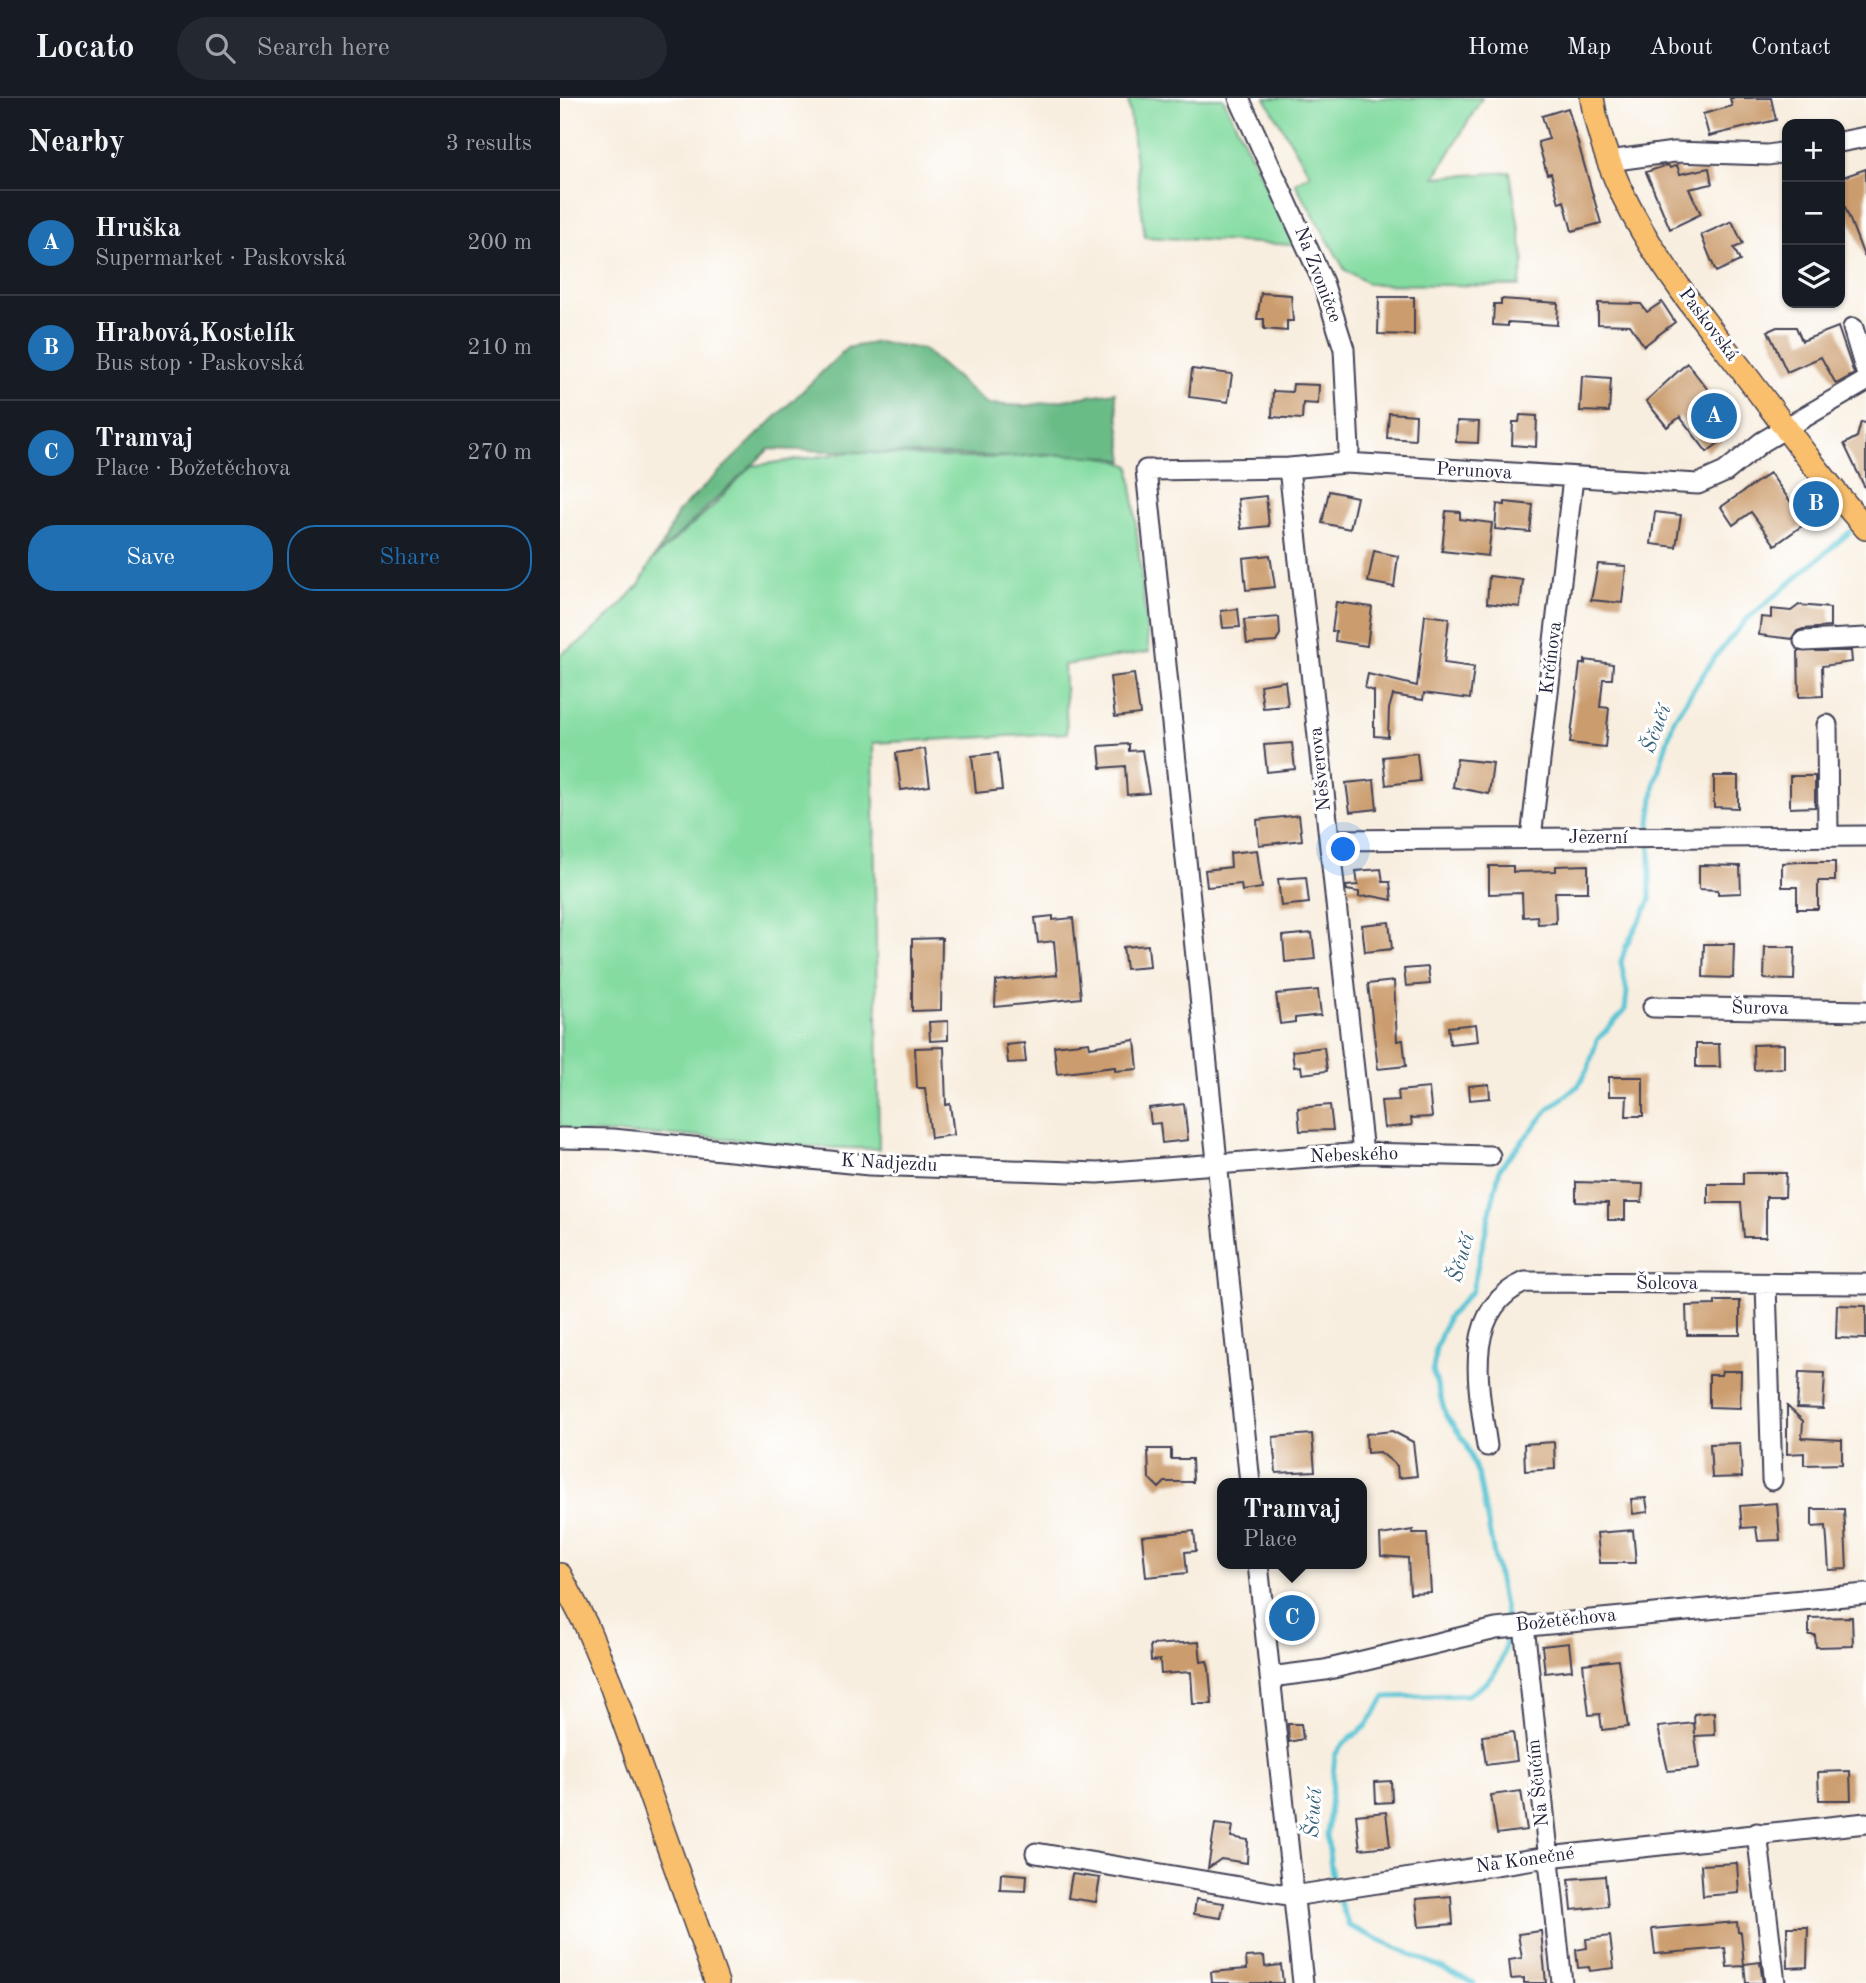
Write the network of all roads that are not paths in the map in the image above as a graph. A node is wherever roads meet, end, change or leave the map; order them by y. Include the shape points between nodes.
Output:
1 (1239, 98) edge
2 (1592, 98) edge
3 (1866, 138) edge
4 (1845, 141) edge
5 (1782, 152) edge
6 (1609, 161) junction
7 (1853, 328) dead end
8 (1866, 372) edge
9 (1866, 381) edge
10 (1785, 427) junction
11 (1346, 463) junction
12 (1289, 468) junction
13 (1573, 478) junction
14 (1862, 517) edge
15 (1866, 638) edge
16 (1804, 641) dead end
17 (1827, 725) dead end
18 (1828, 836) junction
19 (1866, 836) edge
20 (1531, 838) junction
21 (1329, 840) junction
22 (1653, 1007) dead end
23 (1866, 1010) edge
24 (560, 1138) edge
25 (1363, 1153) junction
26 (1490, 1156) dead end
27 (1218, 1164) junction
28 (1766, 1284) junction
29 (1866, 1284) edge
30 (1488, 1446) dead end
31 (1249, 1478) edge
32 (1772, 1480) dead end
33 (1259, 1569) edge
34 (560, 1576) edge
35 (1866, 1594) edge
36 (1522, 1625) junction
37 (1270, 1676) junction
38 (1866, 1823) edge
39 (1757, 1833) junction
40 (1036, 1853) dead end
41 (1548, 1857) junction
42 (1293, 1896) junction
43 (717, 1983) edge
44 (1303, 1983) edge
45 (1562, 1983) edge
46 (1775, 1983) edge

1 - 11 street, Na Zvoničce via 1323,282 1344,349
2 - 6 main road, Paskovská
3 - 4 street
5 - 6 street via 1674,152
6 - 10 main road, Paskovská via 1650,245
7 - 8 street
9 - 10 street, Perunova
10 - 13 street, Perunova via 1724,472 1698,484
10 - 14 main road, Paskovská
11 - 12 street, Perunova
11 - 13 street, Perunova
12 - 21 street, Nešverova
12 - 27 street, Perunova via 1146,470
13 - 20 street, Krčínova
15 - 16 street
17 - 18 street
18 - 19 street, Jezerní
18 - 20 street, Jezerní
20 - 21 street, Jezerní
21 - 25 street, Nešverova
22 - 23 street, Šurova
24 - 27 street, K Nadjezdu via 613,1139 869,1165 1098,1172
25 - 26 street, Nebeského
25 - 27 street, Nebeského
27 - 31 street
28 - 29 street, Šolcova
28 - 30 street, Šolcova via 1525,1282 1506,1290 1484,1325 1478,1374
28 - 32 street
33 - 37 street
34 - 43 main road via 611,1685
35 - 36 street, Božetěchova
36 - 37 street, Božetěchova via 1325,1670
36 - 41 street, Na Ščučím
37 - 42 street
38 - 39 street, Na Konečné
39 - 41 street, Na Konečné
39 - 46 street
40 - 42 street, Na Konečné
41 - 42 street, Na Konečné
41 - 45 street, Na Ščučím
42 - 44 street

